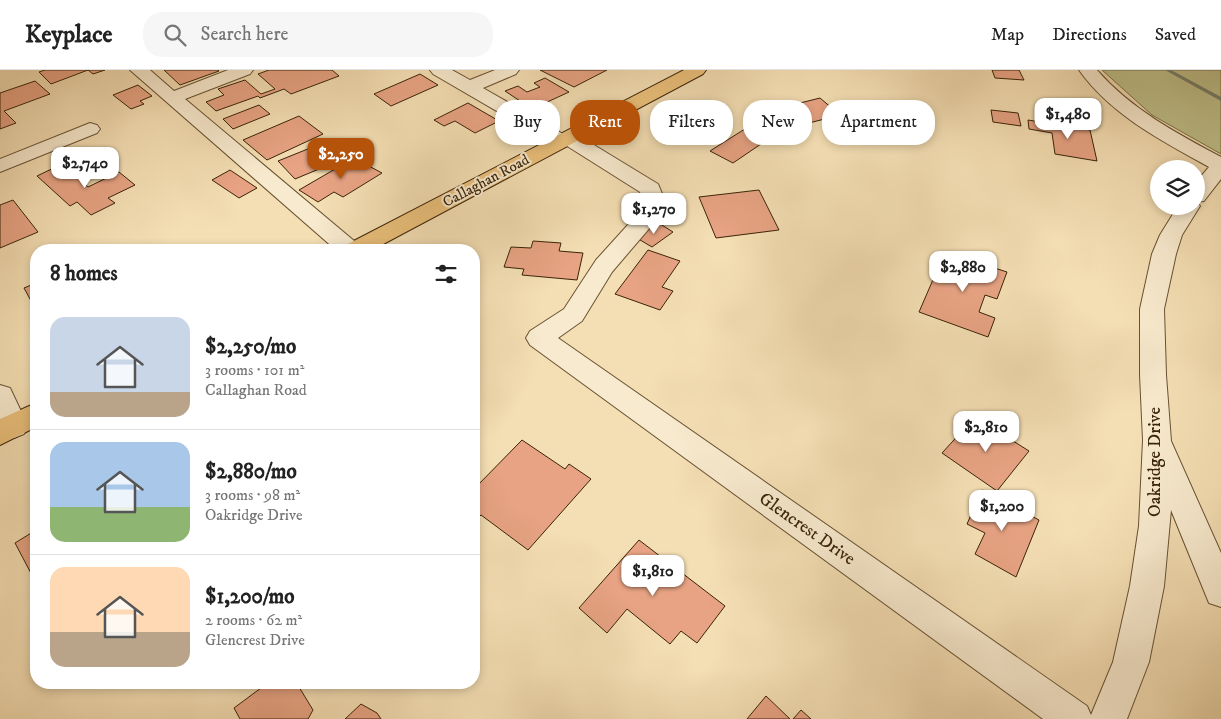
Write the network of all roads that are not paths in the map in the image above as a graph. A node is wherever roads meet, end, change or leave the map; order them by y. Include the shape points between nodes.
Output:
1 (139, 70) edge
2 (244, 70) edge
3 (439, 70) edge
4 (510, 70) edge
5 (697, 70) edge
6 (1088, 70) edge
7 (469, 88) junction
8 (172, 98) junction
9 (90, 129) dead end
10 (566, 140) junction
11 (0, 166) edge
12 (1221, 166) edge
13 (1205, 185) edge
14 (1184, 215) edge
15 (345, 244) edge
16 (364, 244) edge
17 (0, 396) edge
18 (17, 424) edge
19 (1157, 440) junction
20 (1221, 592) edge
21 (1074, 719) edge
22 (1108, 719) edge

1 - 8 street
2 - 8 street
3 - 7 street
4 - 7 street
5 - 10 main road, Callaghan Road
6 - 12 street via 1107,92 1150,125
7 - 10 street
8 - 15 street
9 - 11 street
10 - 16 main road, Callaghan Road
10 - 21 street, Glencrest Drive via 650,189 652,196 645,219 604,266 573,315 539,338
12 - 13 street
14 - 19 street, Oakridge Drive via 1164,254 1152,309
17 - 18 street
19 - 20 street
19 - 22 street, Oakridge Drive via 1155,526 1147,586 1131,662

